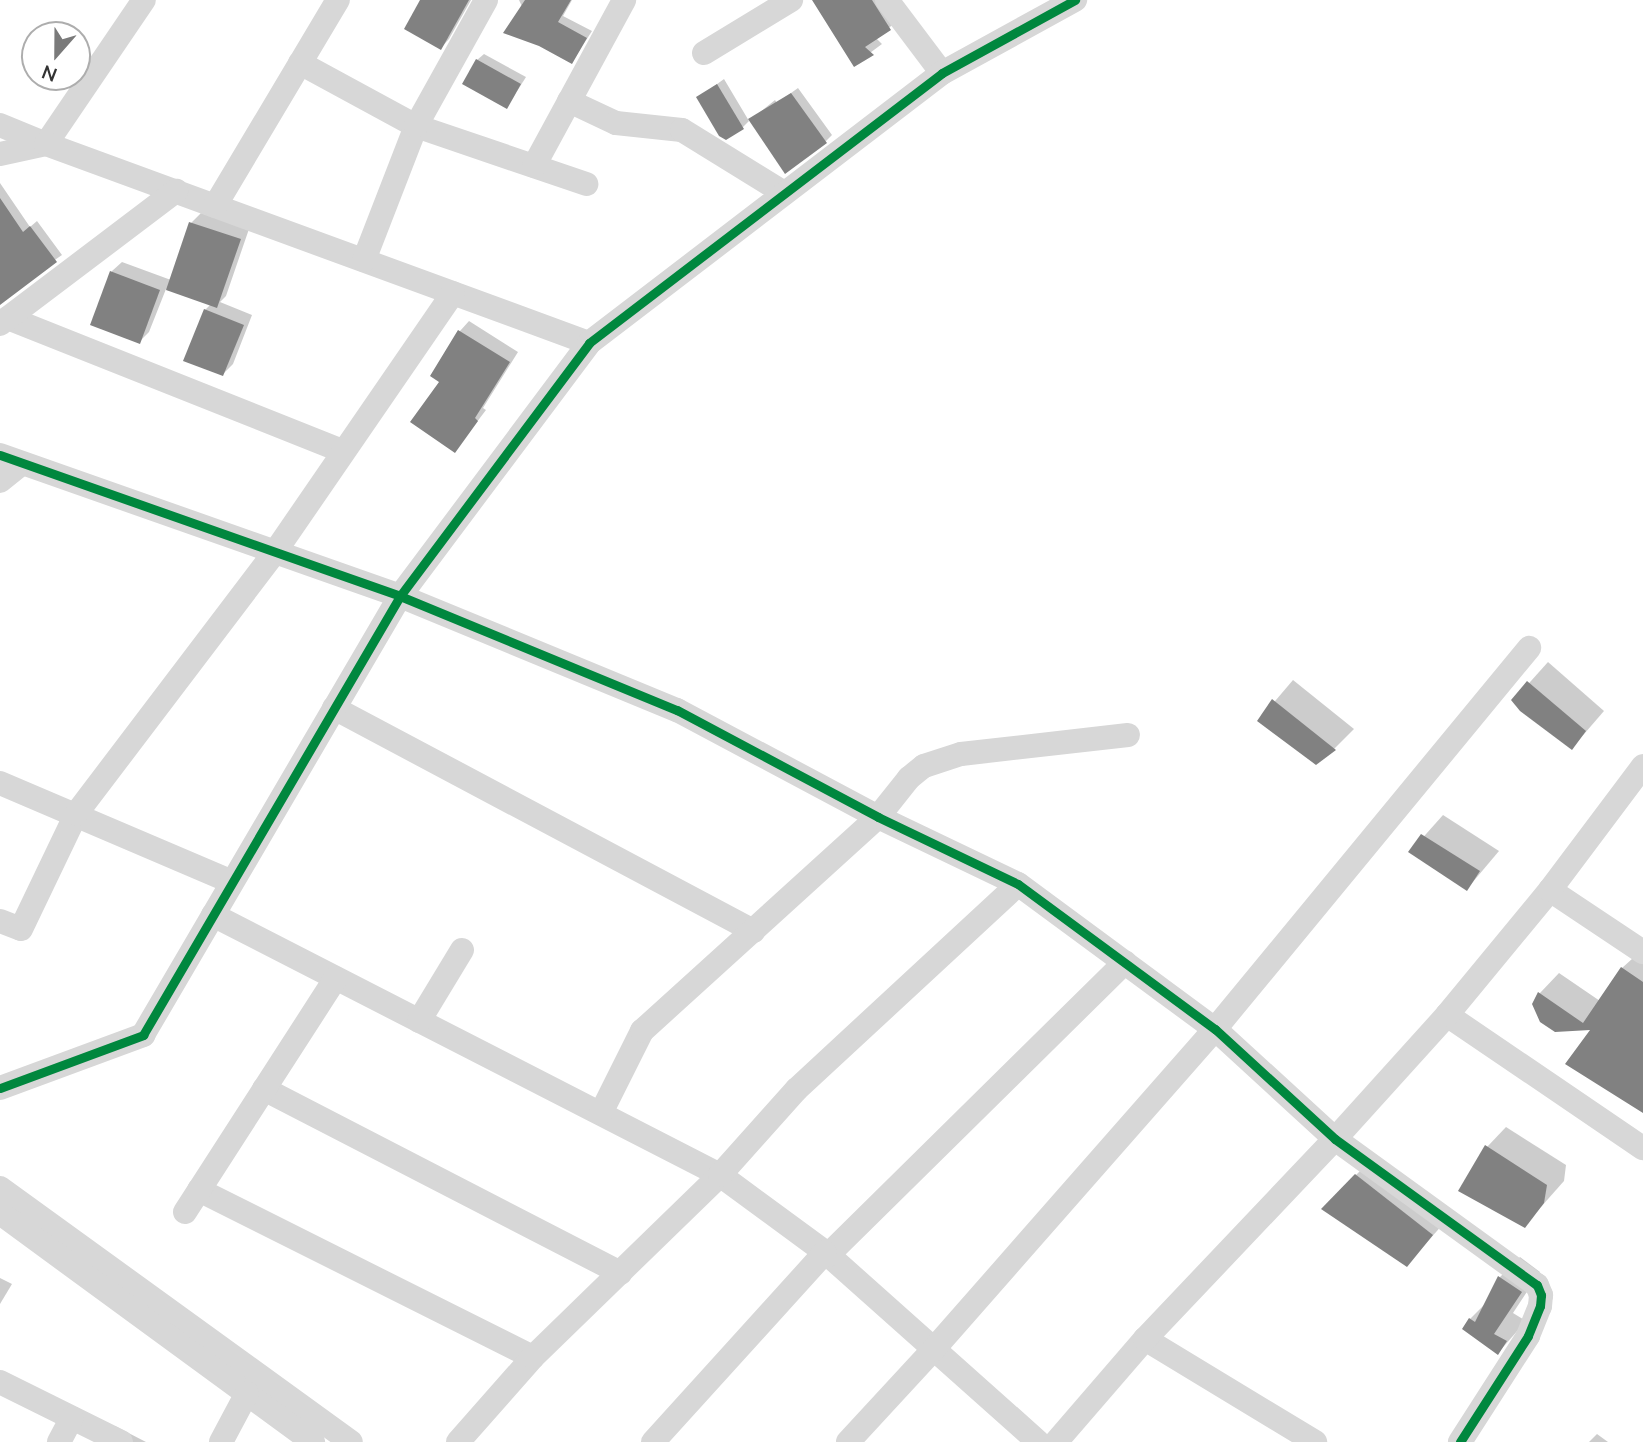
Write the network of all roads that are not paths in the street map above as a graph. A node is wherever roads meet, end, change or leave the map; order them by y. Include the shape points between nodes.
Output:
1 (144, 0) edge
2 (338, 0) edge
3 (486, 0) edge
4 (624, 0) edge
5 (791, 0) edge
6 (887, 0) edge
7 (1064, 3) edge
8 (704, 53) dead end
9 (300, 63) junction
10 (942, 74) junction
11 (569, 101) junction
12 (0, 125) edge
13 (416, 126) junction
14 (46, 144) junction
15 (0, 154) edge
16 (534, 166) junction
17 (586, 184) dead end
18 (176, 191) junction
19 (785, 193) junction
20 (215, 206) junction
21 (364, 260) junction
22 (453, 293) junction
23 (4, 321) edge
24 (589, 343) junction
25 (343, 452) junction
26 (11, 459) edge
27 (0, 481) edge
28 (275, 552) junction
29 (400, 596) junction
30 (1529, 648) dead end
31 (334, 708) junction
32 (1128, 735) dead end
33 (1643, 766) edge
34 (0, 783) edge
35 (76, 814) junction
36 (878, 817) junction
37 (232, 882) junction
38 (1018, 884) junction
39 (1550, 890) junction
40 (213, 915) junction
41 (7, 929) edge
42 (753, 931) junction
43 (462, 950) dead end
44 (1643, 952) edge
45 (1125, 962) junction
46 (335, 978) junction
47 (1447, 1015) junction
48 (419, 1021) junction
49 (1215, 1029) junction
50 (0, 1088) edge
51 (264, 1089) junction
52 (601, 1114) junction
53 (1335, 1139) junction
54 (1643, 1148) edge
55 (720, 1175) junction
56 (0, 1188) edge
57 (199, 1190) junction
58 (185, 1212) dead end
59 (0, 1213) edge
60 (826, 1254) junction
61 (620, 1273) junction
62 (1145, 1339) junction
63 (933, 1350) junction
64 (533, 1357) junction
65 (0, 1382) edge
66 (247, 1393) junction
67 (72, 1418) junction
68 (1299, 1438) edge
69 (59, 1442) edge
70 (121, 1442) edge
71 (221, 1442) edge
72 (313, 1442) edge
73 (351, 1442) edge
74 (458, 1442) edge
75 (653, 1442) edge
76 (848, 1442) edge
77 (1038, 1442) edge
78 (1056, 1442) edge
79 (1460, 1442) edge

1 - 14 street
2 - 9 street
3 - 13 street
4 - 11 street
5 - 8 street
6 - 10 street
7 - 10 street
9 - 13 street
9 - 20 street
10 - 19 street
11 - 16 street
11 - 19 street via 616,123 682,130
12 - 14 street
13 - 16 street
13 - 21 street
14 - 15 street
14 - 18 street
16 - 17 street
18 - 20 street
18 - 23 street
19 - 24 street
20 - 21 street
21 - 22 street
22 - 24 street
22 - 25 street
23 - 25 street
24 - 29 street
25 - 28 street
26 - 27 street
26 - 28 street
28 - 29 street
28 - 35 street
29 - 31 street
29 - 36 street via 677,710
30 - 49 street
31 - 37 street
31 - 42 street
32 - 36 street via 943,758 909,778
33 - 39 street
34 - 35 street
35 - 37 street
35 - 41 street
36 - 38 street
36 - 42 street
37 - 40 street
38 - 45 street
38 - 55 street via 797,1089
39 - 44 street
39 - 47 street
40 - 46 street
40 - 50 street via 143,1035
42 - 52 street via 642,1031
43 - 48 street
45 - 49 street
45 - 60 street
46 - 48 street
46 - 51 street
47 - 53 street
47 - 54 street
48 - 52 street
49 - 53 street
49 - 63 street
51 - 57 street
51 - 61 street
52 - 55 street
53 - 62 street
53 - 79 street via 1531,1278 1541,1295 1528,1336
55 - 60 street
55 - 61 street
56 - 73 street
57 - 58 street
57 - 64 street
59 - 66 street
60 - 63 street
60 - 75 street
61 - 64 street
62 - 68 street
62 - 78 street
63 - 76 street
63 - 77 street
64 - 74 street
65 - 67 street
66 - 71 street
66 - 72 street
67 - 69 street
67 - 70 street

